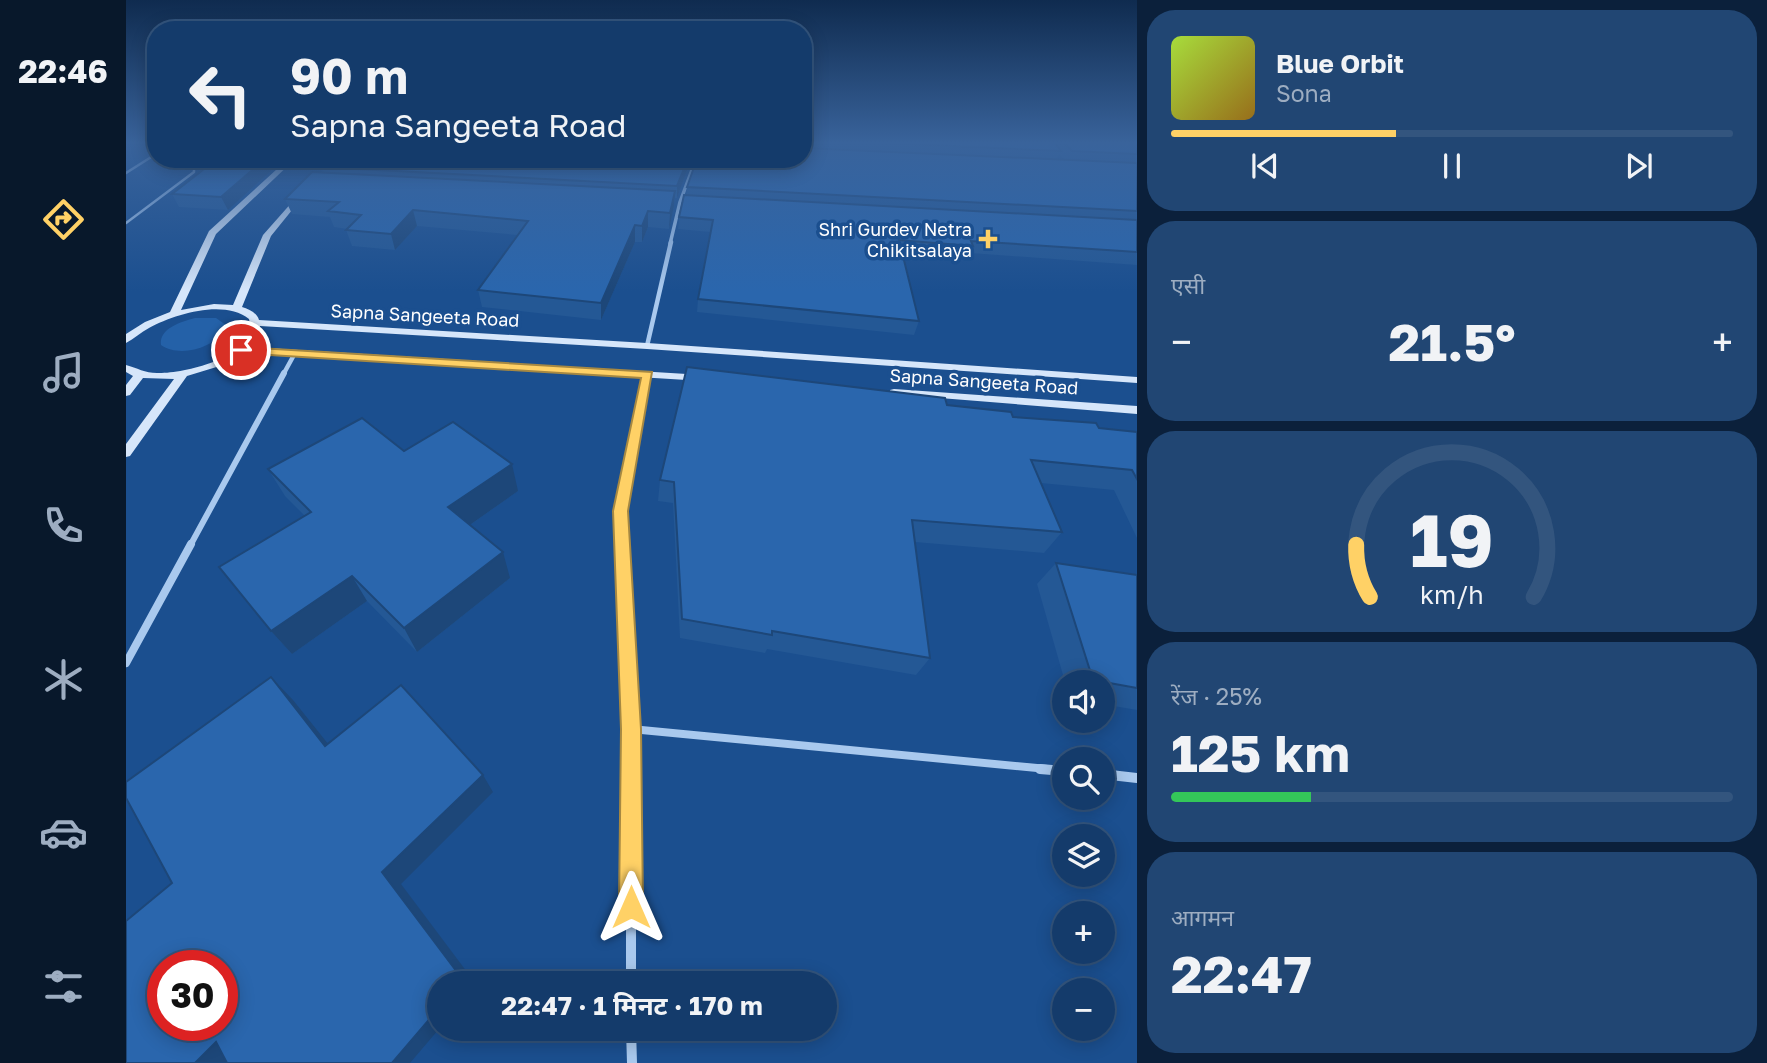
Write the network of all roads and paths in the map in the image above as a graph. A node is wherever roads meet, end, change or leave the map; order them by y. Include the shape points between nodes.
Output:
1 (168, 192) edge
2 (255, 192) edge
3 (304, 192) edge
4 (684, 192) edge
5 (666, 201) edge
6 (680, 202) junction
7 (694, 203) edge
8 (126, 223) edge
9 (236, 309) junction
10 (175, 313) junction
11 (256, 323) junction
12 (126, 327) edge
13 (143, 327) junction
14 (126, 340) edge
15 (647, 346) junction
16 (241, 350) junction
17 (295, 353) junction
18 (126, 369) edge
19 (183, 374) junction
20 (648, 374) junction
21 (140, 375) junction
22 (716, 379) edge
23 (1137, 380) edge
24 (879, 391) edge
25 (126, 393) edge
26 (1137, 410) edge
27 (126, 453) edge
28 (126, 663) edge
29 (631, 729) junction
30 (1052, 770) edge
31 (1115, 775) edge
32 (1137, 778) edge
33 (631, 971) edge
34 (632, 1041) edge
35 (632, 1063) edge

1 - 8 lane
2 - 10 main road via 212,233
3 - 9 main road via 267,235
4 - 6 street
5 - 6 street
6 - 7 street
6 - 15 street
9 - 10 main road via 208,307
9 - 11 main road
10 - 13 main road
11 - 15 main road, Sapna Sangeeta Road
11 - 16 main road via 256,331
12 - 13 main road
13 - 14 main road
15 - 23 main road, Sapna Sangeeta Road
16 - 17 main road
16 - 19 main road via 219,363
17 - 20 main road
17 - 28 street
18 - 21 main road
19 - 21 main road
19 - 27 main road
20 - 22 main road
20 - 29 street via 621,511
21 - 25 main road
24 - 26 main road, Sapna Sangeeta Road
29 - 30 street
29 - 33 street
31 - 32 street
34 - 35 street

